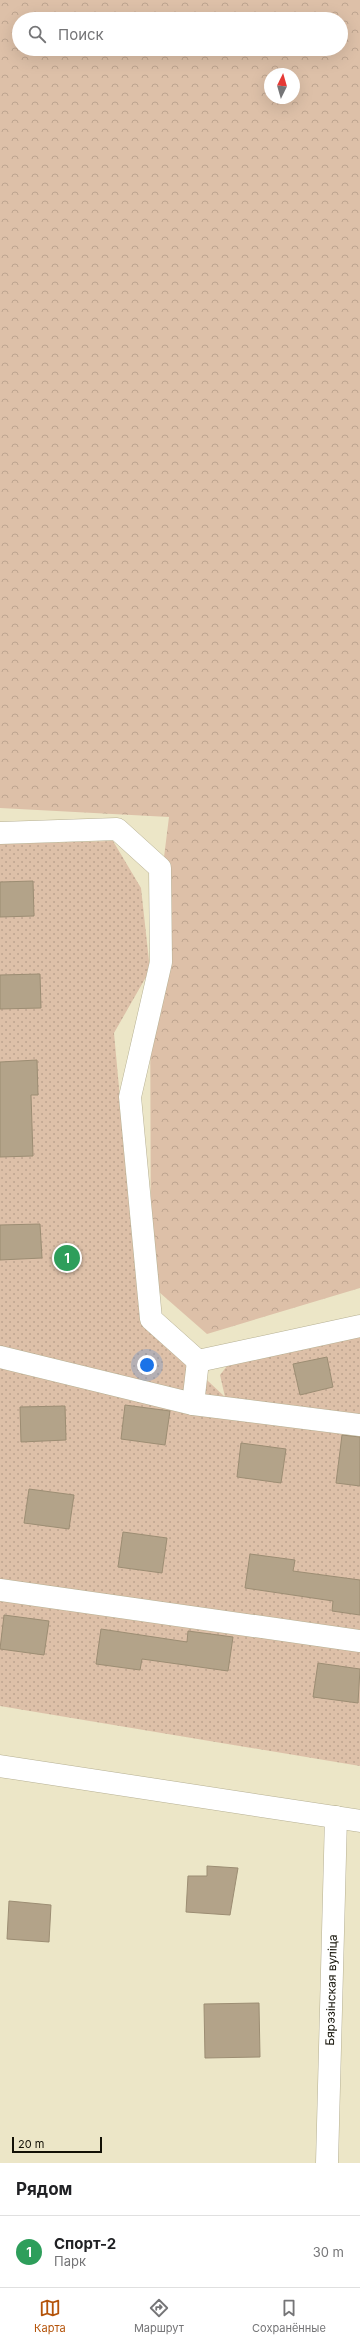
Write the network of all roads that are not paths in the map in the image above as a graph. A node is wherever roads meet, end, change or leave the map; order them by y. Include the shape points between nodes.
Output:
1 (0, 833) edge
2 (360, 1326) edge
3 (0, 1357) edge
4 (198, 1361) junction
5 (193, 1404) junction
6 (360, 1425) edge
7 (0, 1590) edge
8 (360, 1641) edge
9 (0, 1766) edge
10 (336, 1817) junction
11 (360, 1821) edge
12 (327, 2163) edge

1 - 4 street via 118,829 160,868 161,962 130,1097 151,1319
2 - 4 street
3 - 5 street
4 - 5 street
5 - 6 street
7 - 8 street
9 - 10 street
10 - 11 street
10 - 12 street, Бярэзінская вуліца

